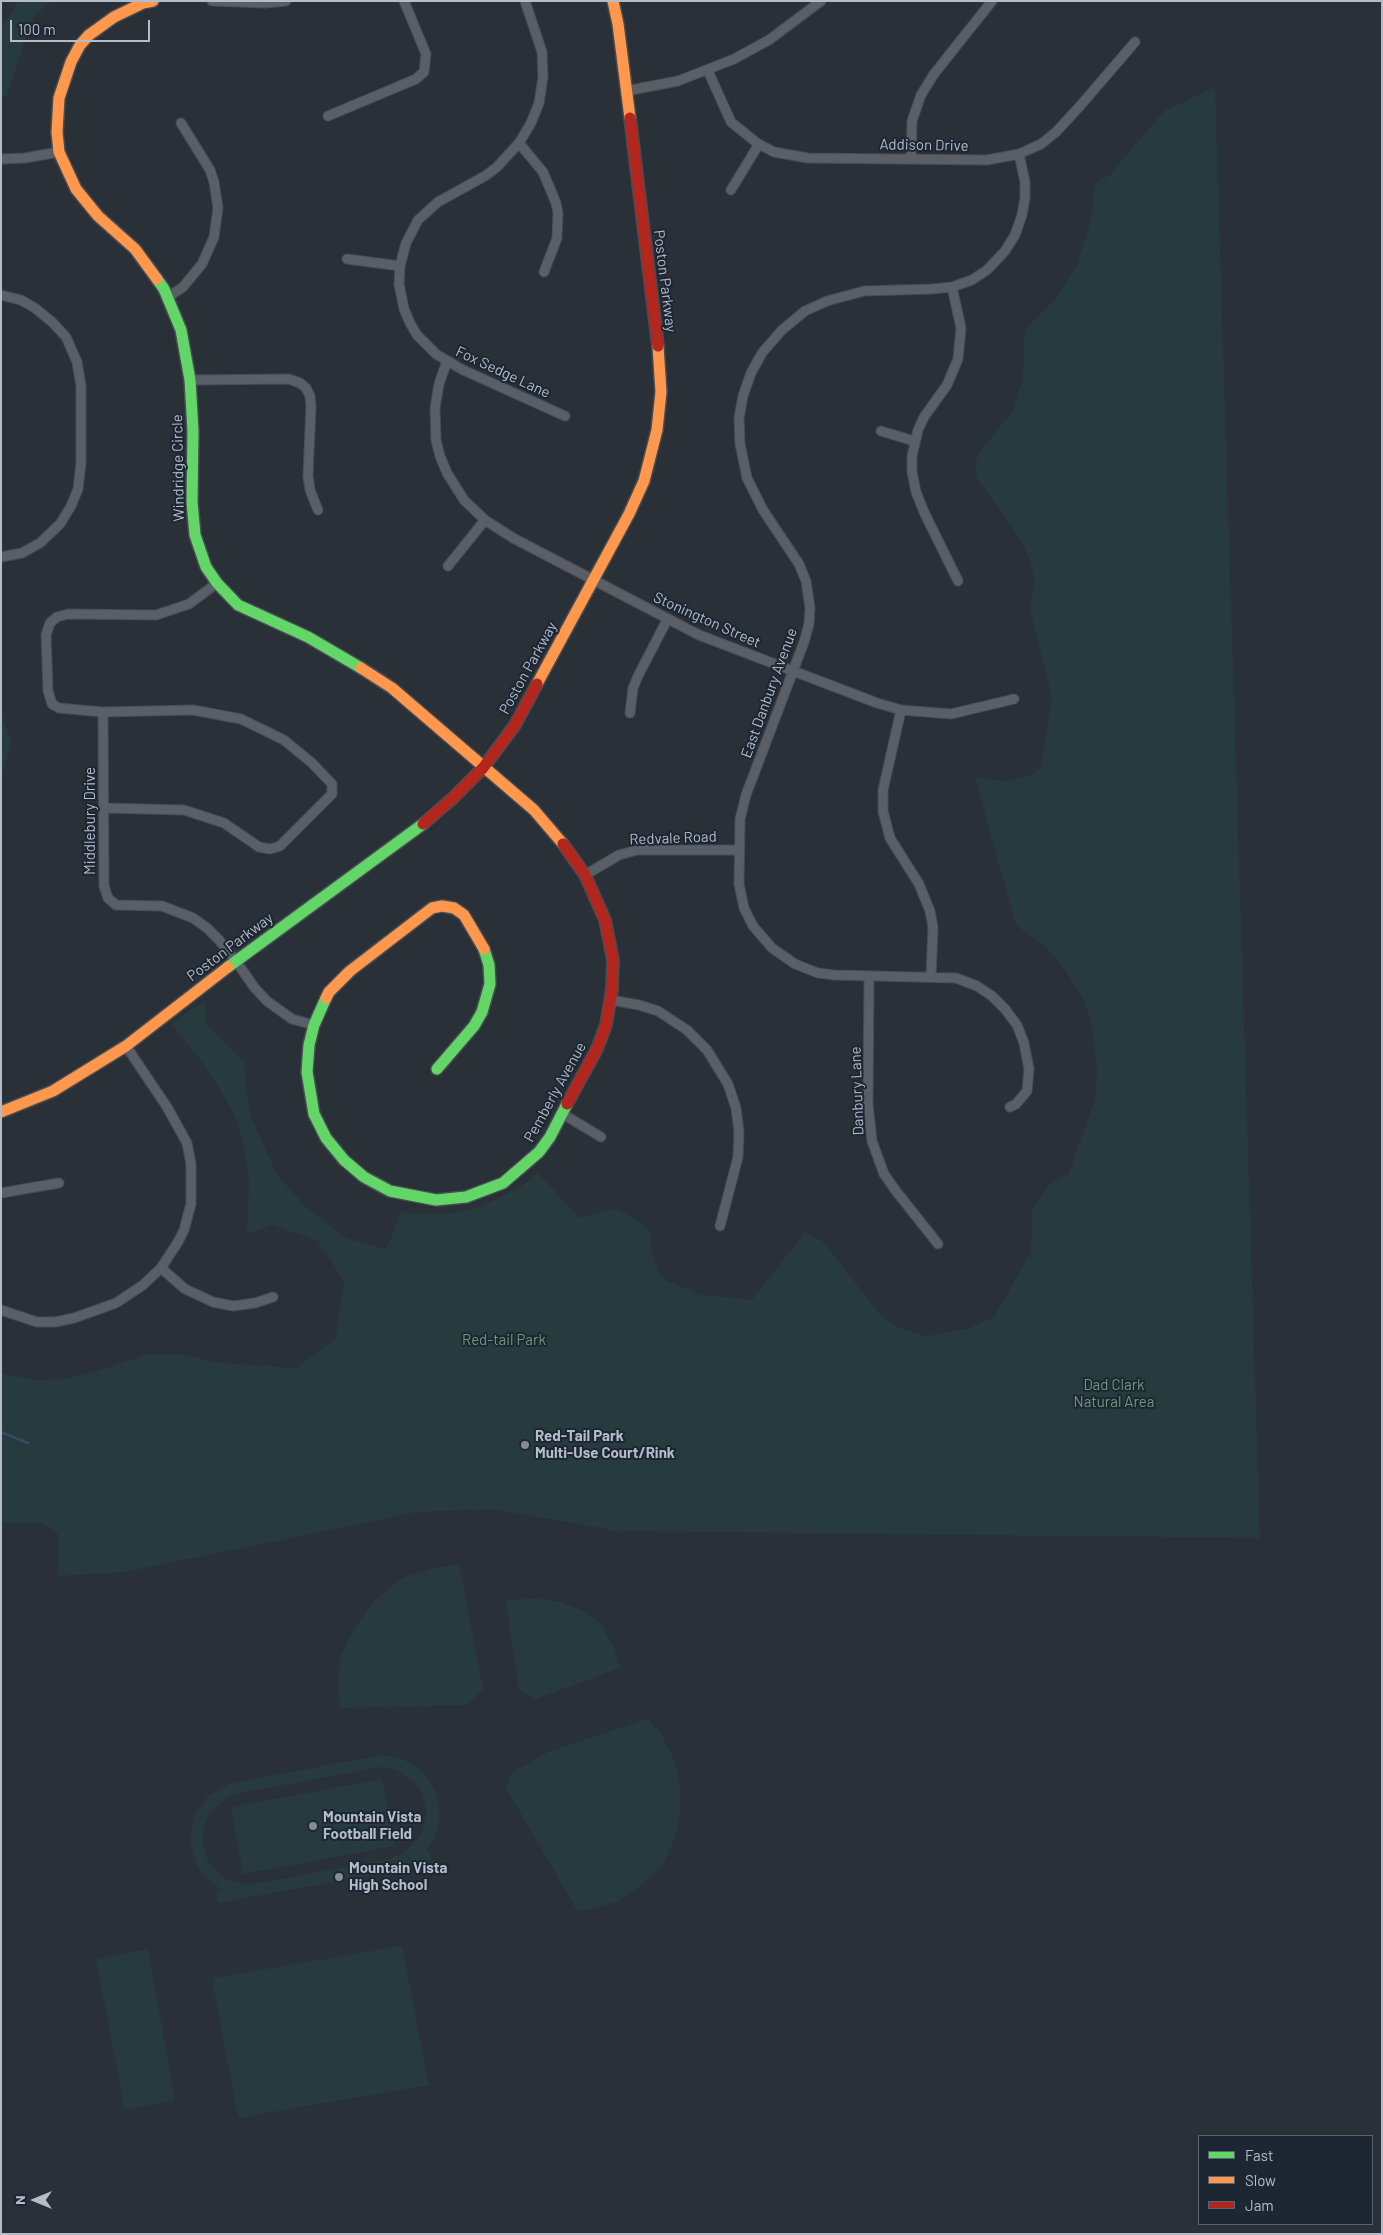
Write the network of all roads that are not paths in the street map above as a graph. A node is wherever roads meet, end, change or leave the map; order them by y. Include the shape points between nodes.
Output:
1 (153, 1) edge
2 (212, 1) edge
3 (286, 1) edge
4 (404, 1) edge
5 (525, 1) edge
6 (613, 1) edge
7 (820, 1) edge
8 (992, 1) edge
9 (1135, 42) dead end
10 (708, 71) junction
11 (626, 92) junction
12 (328, 116) dead end
13 (181, 123) dead end
14 (519, 143) junction
15 (759, 144) junction
16 (59, 152) junction
17 (1019, 154) junction
18 (1, 159) edge
19 (911, 159) junction
20 (731, 190) dead end
21 (348, 260) dead end
22 (400, 266) junction
23 (544, 272) dead end
24 (952, 287) junction
25 (1, 296) edge
26 (168, 297) junction
27 (447, 361) junction
28 (190, 380) junction
29 (565, 416) dead end
30 (881, 431) dead end
31 (914, 441) junction
32 (318, 510) dead end
33 (485, 520) junction
34 (1, 557) edge
35 (448, 566) dead end
36 (593, 580) junction
37 (958, 581) dead end
38 (217, 583) junction
39 (667, 620) junction
40 (792, 671) junction
41 (1014, 699) dead end
42 (901, 710) junction
43 (103, 712) junction
44 (630, 713) dead end
45 (483, 768) junction
46 (104, 808) junction
47 (738, 850) junction
48 (585, 875) junction
49 (236, 961) junction
50 (869, 976) junction
51 (931, 976) junction
52 (611, 1000) junction
53 (314, 1025) junction
54 (126, 1046) junction
55 (437, 1069) dead end
56 (1010, 1107) dead end
57 (1, 1112) edge
58 (563, 1114) junction
59 (601, 1137) dead end
60 (59, 1183) dead end
61 (1, 1192) edge
62 (720, 1226) dead end
63 (938, 1244) dead end
64 (161, 1268) junction
65 (273, 1297) dead end
66 (1, 1310) edge

1 - 16 street, Windridge Circle via 114,17 80,45 70,62 59,98 56,116
2 - 3 street
4 - 12 street via 426,54 424,72 416,79
5 - 14 street, Fox Sedge Lane via 539,39 543,77 532,123
6 - 11 street, Poston Parkway
7 - 10 street via 769,40
8 - 19 street via 921,95 912,121
9 - 17 street, Addison Drive via 1056,132 1042,144
10 - 11 street via 678,82
10 - 15 street, Addison Drive via 731,122
11 - 36 street, Poston Parkway via 658,343 661,392 657,430 644,481
13 - 26 street via 210,170 218,208 214,237 202,264 183,287
14 - 22 street, Fox Sedge Lane via 485,176 428,210 412,230
14 - 23 street via 543,172 556,202 557,238
15 - 19 street, Addison Drive via 784,155 808,158
15 - 20 street
16 - 18 street
16 - 26 street, Windridge Circle via 67,173 86,204 135,250
17 - 19 street, Addison Drive via 987,160
17 - 24 street, East Danbury Avenue via 1025,198 1015,235 988,270
21 - 22 street
22 - 27 street, Fox Sedge Lane via 401,296 410,323 427,346
24 - 31 street via 961,328 958,359 947,385 924,417
24 - 40 street, East Danbury Avenue via 864,291 827,301 804,311 782,330 762,353 751,373 739,418 743,467 763,510 799,564 808,593 809,624
25 - 34 street via 21,300 35,308 66,337 77,362 81,386 78,489 60,524 40,543 22,553
26 - 28 street, Windridge Circle via 185,345
27 - 29 street, Fox Sedge Lane
27 - 33 street, Stonington Street via 434,408 436,440 454,486
28 - 32 street via 289,379 306,388 311,406 308,476
28 - 38 street, Windridge Circle via 195,535 206,567
30 - 31 street
31 - 37 street via 912,472 916,492
33 - 35 street
33 - 36 street, Stonington Street via 512,538
36 - 39 street, Stonington Street
36 - 45 street, Poston Parkway via 515,725
38 - 43 street via 189,604 156,615 68,614 50,623 46,635 47,681 52,704 59,708
38 - 45 street, Windridge Circle via 248,611 308,637 392,688
39 - 40 street, Stonington Street
39 - 44 street via 633,688
40 - 42 street, Stonington Street
40 - 47 street, East Danbury Avenue via 746,795
41 - 42 street, Stonington Street via 951,714
42 - 51 street via 886,776 883,811 890,838 919,884 930,911 933,927
43 - 46 street, Middlebury Drive
43 - 46 street via 193,710 241,719 284,740 332,784 332,794 280,846 270,849 259,847 224,823 184,810
45 - 48 street, Pemberly Avenue via 541,817
45 - 49 street, Poston Parkway via 424,822
46 - 49 street, Middlebury Drive via 104,886 108,898 116,905 162,906 193,918 207,928
47 - 48 street, Redvale Road via 637,850 619,855
47 - 50 street, East Danbury Avenue via 739,884 744,908 753,926 772,948 795,964 818,973
48 - 52 street, Pemberly Avenue via 609,935 613,960
49 - 53 street, Middlebury Drive via 267,1001 292,1019
49 - 54 street, Poston Parkway
50 - 51 street, East Danbury Avenue
50 - 63 street, Danbury Lane via 868,1104 872,1141 884,1174
51 - 56 street, East Danbury Avenue via 956,978 977,986 992,996 1017,1025 1026,1051 1029,1083 1024,1096
52 - 58 street, Pemberly Avenue via 597,1049
52 - 62 street via 658,1011 687,1030 707,1050 728,1084 740,1132 738,1157
53 - 55 street, Pemberly Avenue via 329,992 350,971 432,908 454,908 464,915 486,952 490,984 474,1026
53 - 58 street, Pemberly Avenue via 307,1072 310,1099 320,1126 344,1160 364,1177 390,1191 444,1200 492,1188 514,1175 539,1152
54 - 57 street, Poston Parkway via 53,1091
54 - 64 street via 181,1130 191,1164 188,1217 178,1242
58 - 59 street
60 - 61 street
64 - 65 street via 185,1290 213,1302 233,1306
64 - 66 street via 116,1303 65,1321 37,1322

